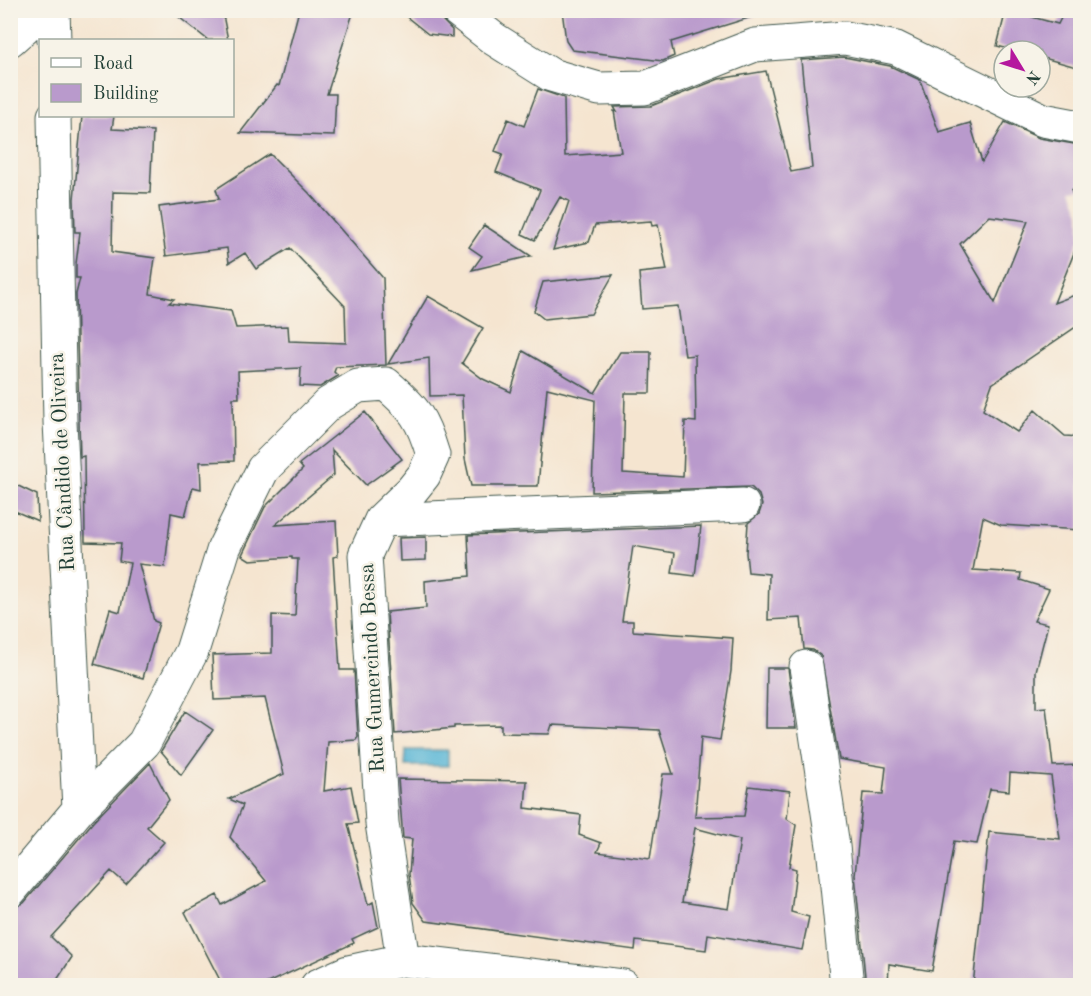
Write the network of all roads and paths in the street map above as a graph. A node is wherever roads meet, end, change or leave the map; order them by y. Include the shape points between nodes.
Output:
1 (44, 10) edge
2 (53, 10) edge
3 (457, 10) edge
4 (54, 39) edge
5 (10, 40) edge
6 (54, 117) edge
7 (1080, 127) edge
8 (743, 505) dead end
9 (381, 520) junction
10 (806, 667) dead end
11 (79, 809) junction
12 (10, 891) edge
13 (403, 960) junction
14 (317, 986) edge
15 (624, 986) edge
16 (847, 986) edge

1 - 5 street
2 - 4 street
3 - 7 street via 551,75 599,89 645,88 755,45 845,38 896,48 1043,120
6 - 11 street, Rua Cândido de Oliveira via 60,422
8 - 9 street
9 - 11 street, Rua Gumercindo Bessa via 424,475 433,454 425,428 412,406 386,384 358,386 328,404 263,470 224,548 192,651 166,705 144,743
9 - 13 street, Rua Gumercindo Bessa via 365,555 382,823
10 - 16 street via 833,846
11 - 12 street, Rua Gumercindo Bessa
13 - 14 street via 348,972
13 - 15 street

